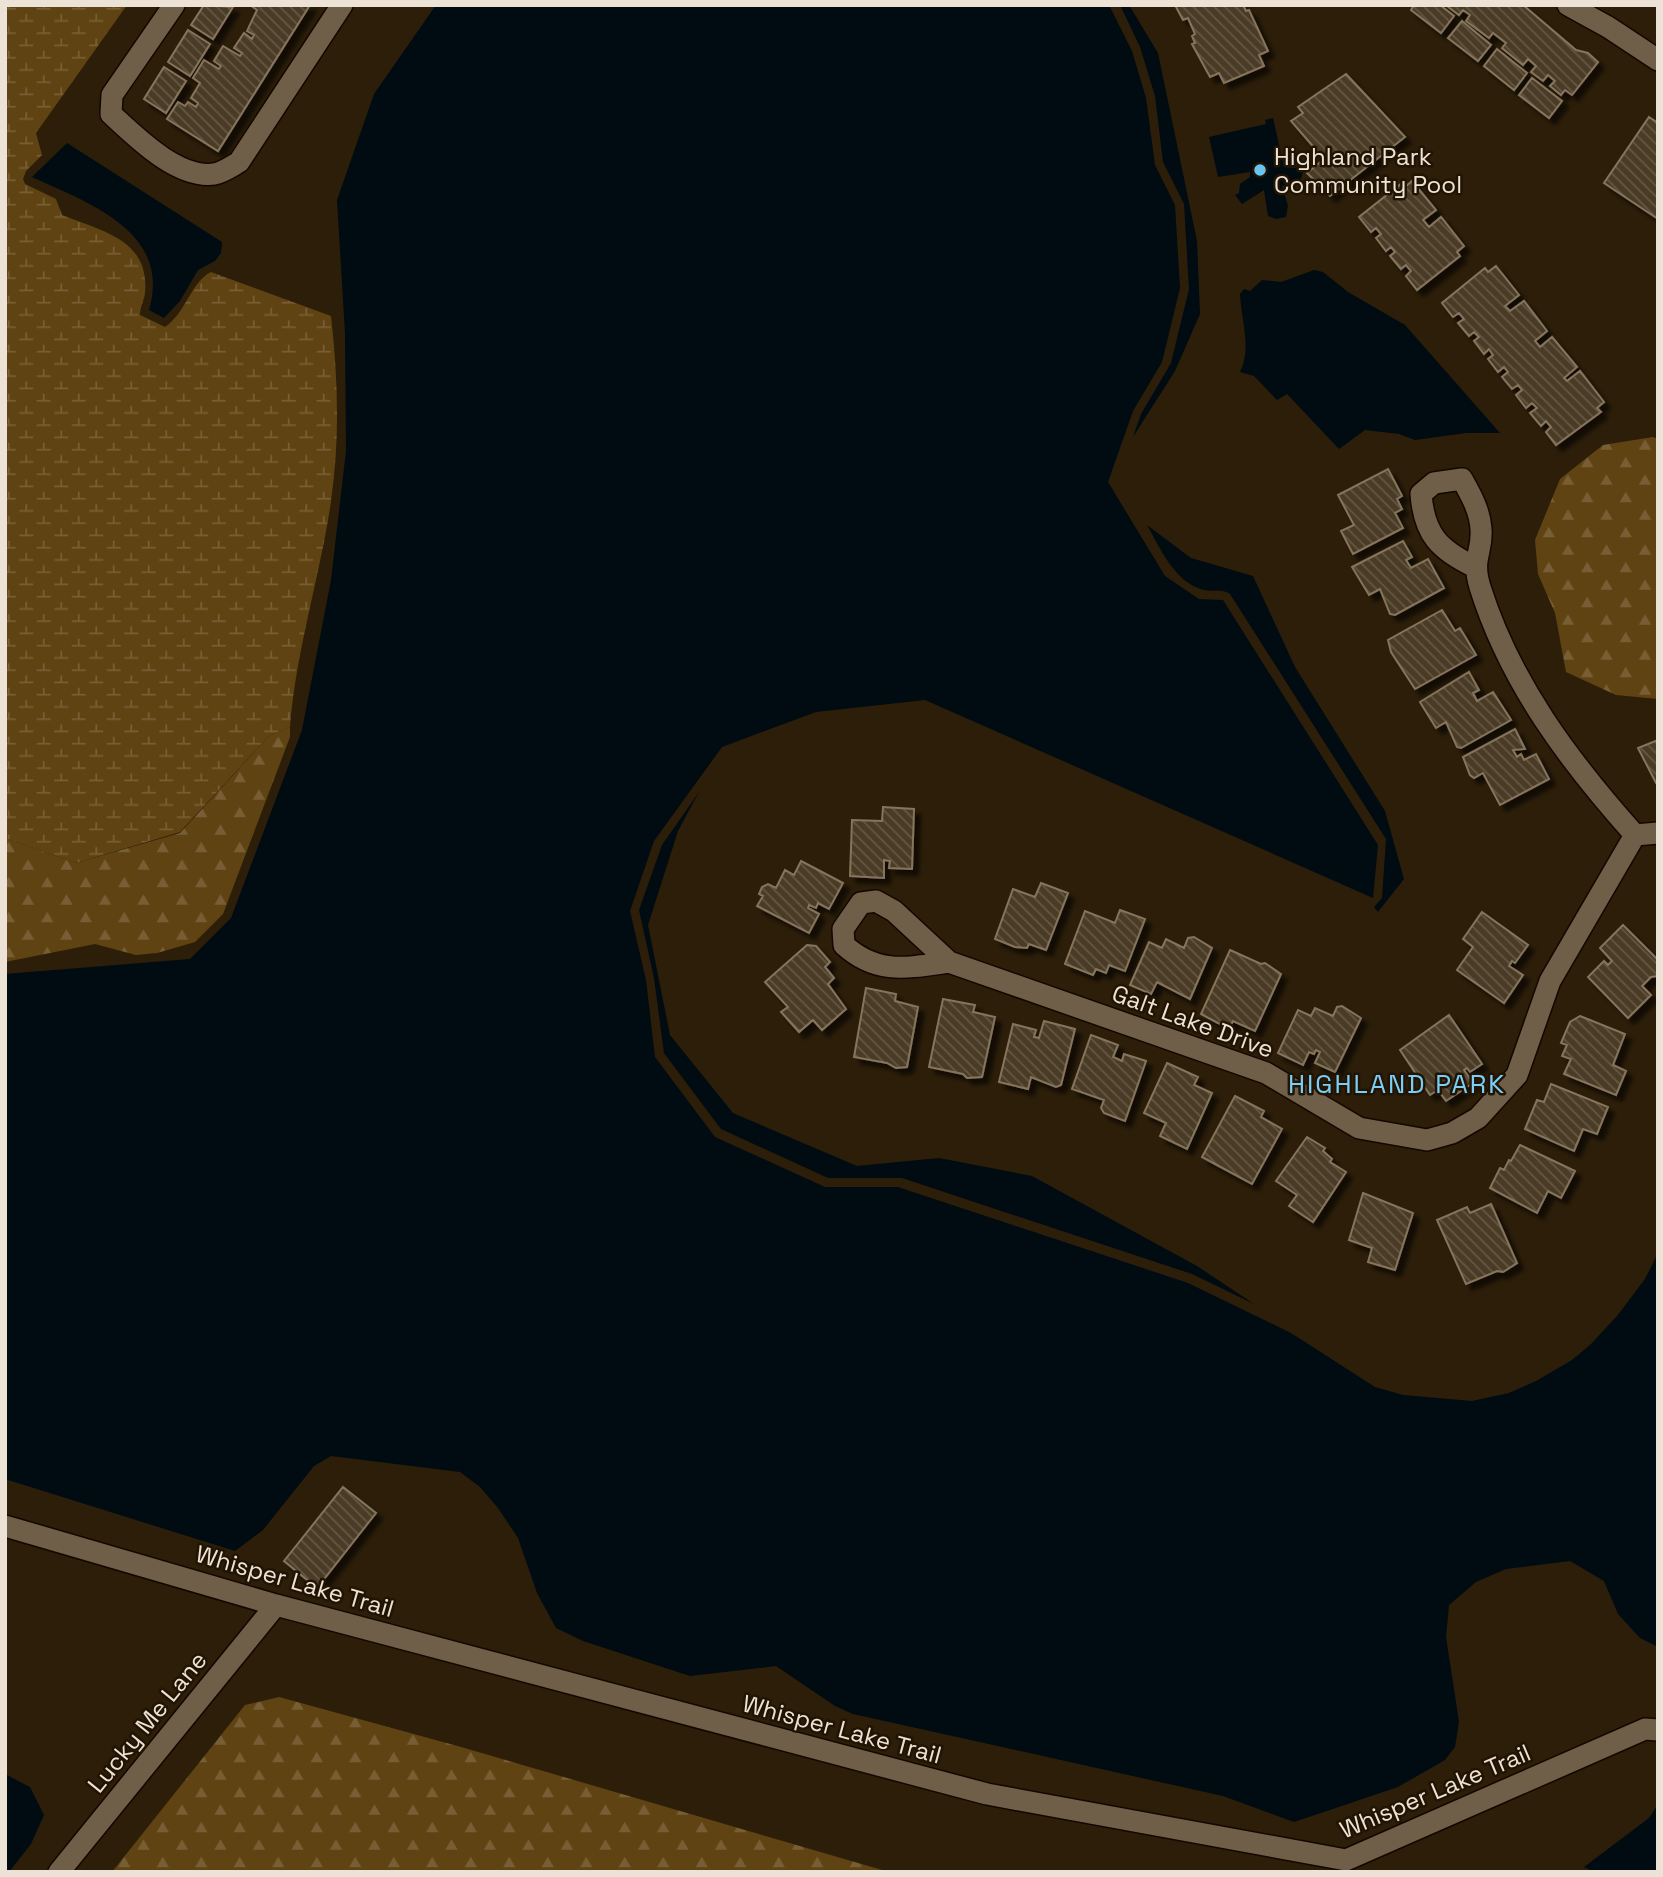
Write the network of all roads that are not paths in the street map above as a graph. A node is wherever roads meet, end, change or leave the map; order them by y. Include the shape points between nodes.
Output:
1 (174, 5) edge
2 (342, 5) edge
3 (1568, 5) edge
4 (1658, 60) edge
5 (1475, 568) dead end
6 (1658, 833) edge
7 (1635, 835) junction
8 (949, 962) junction
9 (5, 1526) edge
10 (276, 1605) junction
11 (1658, 1730) edge
12 (59, 1872) edge

1 - 2 street via 112,95 111,114 158,155 191,171 214,174 239,162
3 - 4 street
5 - 7 street via 1509,663 1541,717
6 - 7 street
7 - 8 street, Galt Lake Drive via 1550,981 1517,1075 1478,1118 1427,1140 1359,1128 1266,1073
8 - 8 street, Galt Lake Drive via 876,966 844,945 843,929 861,903 876,901 894,911
9 - 10 street, Whisper Lake Trail
10 - 11 street, Whisper Lake Trail via 986,1794 1346,1860 1645,1729
10 - 12 street, Lucky Me Lane

